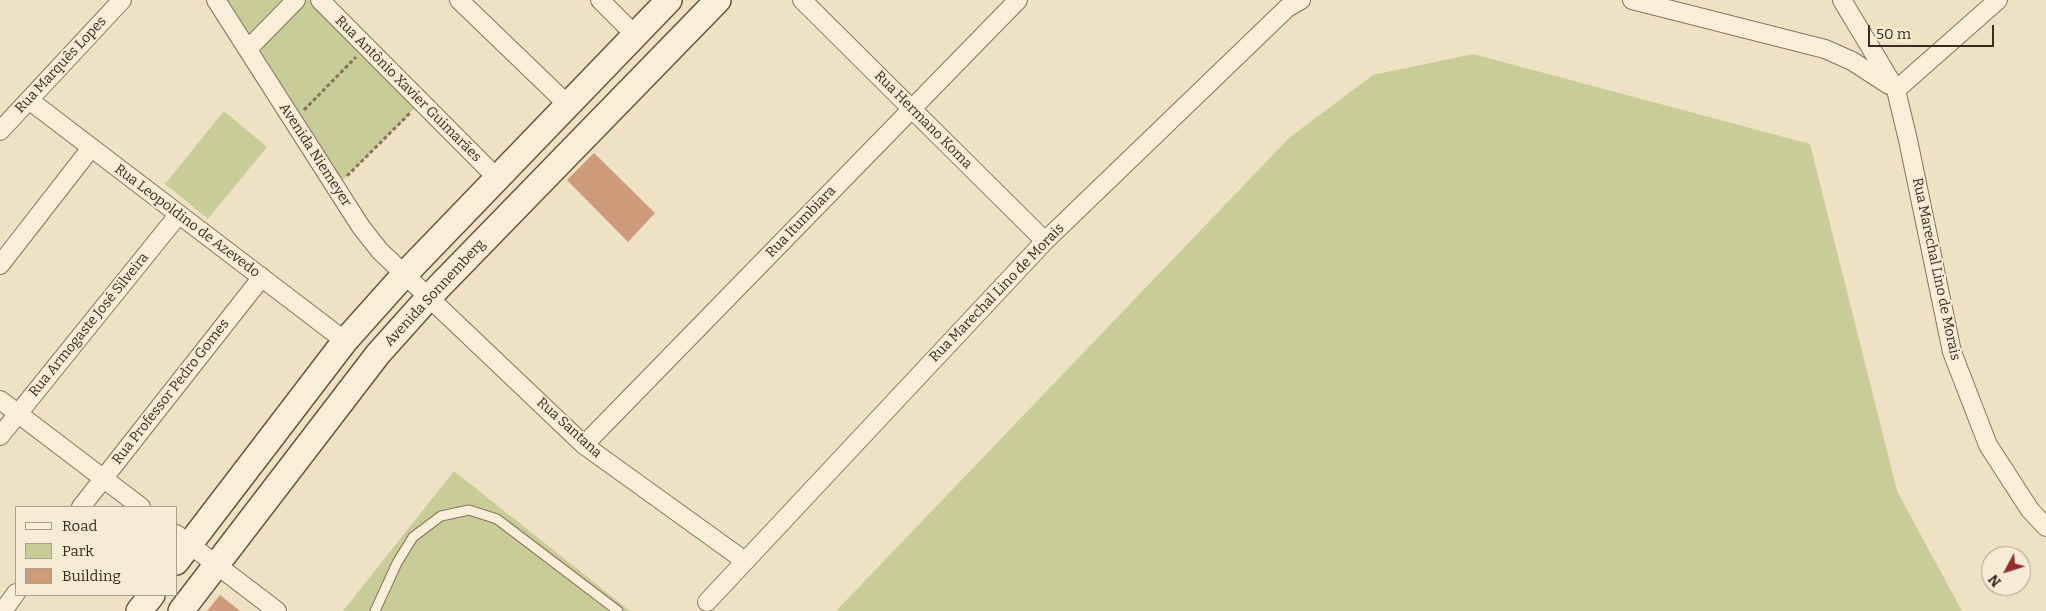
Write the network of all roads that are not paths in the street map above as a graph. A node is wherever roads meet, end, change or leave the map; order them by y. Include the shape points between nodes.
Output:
1 (122, 0) edge
2 (216, 0) edge
3 (296, 0) edge
4 (320, 0) edge
5 (459, 0) edge
6 (600, 0) edge
7 (669, 0) edge
8 (718, 0) edge
9 (802, 0) edge
10 (1018, 0) edge
11 (1301, 0) edge
12 (1632, 0) edge
13 (1842, 0) edge
14 (1998, 0) edge
15 (635, 35) junction
16 (1864, 37) junction
17 (248, 49) junction
18 (1836, 54) junction
19 (1896, 90) junction
20 (29, 100) junction
21 (567, 104) junction
22 (912, 109) junction
23 (0, 131) edge
24 (91, 148) junction
25 (496, 178) junction
26 (179, 214) junction
27 (1045, 241) junction
28 (0, 265) edge
29 (404, 275) junction
30 (262, 277) junction
31 (429, 297) junction
32 (345, 341) junction
33 (0, 400) edge
34 (18, 413) junction
35 (0, 436) edge
36 (584, 445) junction
37 (103, 478) junction
38 (82, 506) edge
39 (140, 506) edge
40 (2046, 527) edge
41 (181, 547) edge
42 (745, 561) junction
43 (217, 565) junction
44 (15, 594) edge
45 (151, 596) edge
46 (706, 602) dead end
47 (3, 611) edge
48 (139, 611) edge
49 (181, 611) edge
50 (277, 611) edge
51 (375, 611) edge
52 (618, 611) edge

1 - 20 street, Rua Marquês Lopes
2 - 17 street, Avenida Niemeyer
3 - 17 street
4 - 25 street, Rua Antônio Xavier Guimarães
5 - 21 street
6 - 15 street
7 - 15 street
8 - 31 street, Avenida Sonnemberg
9 - 22 street, Rua Hermano Koma
10 - 22 street, Rua Itumbiara
11 - 27 street, Rua Marechal Lino de Morais via 1287,8
12 - 18 street
13 - 16 street, Rua Marechal Lino de Morais
14 - 19 street
15 - 21 street
16 - 18 street via 1854,47
16 - 19 street, Rua Marechal Lino de Morais
17 - 29 street, Avenida Niemeyer via 380,251
18 - 19 street via 1865,68
19 - 40 street, Rua Marechal Lino de Morais via 1952,352 1988,445 2030,510
20 - 23 street, Rua Marquês Lopes
20 - 24 street, Rua Leopoldino de Azevedo
21 - 25 street
22 - 27 street, Rua Hermano Koma
22 - 36 street, Rua Itumbiara
24 - 26 street, Rua Leopoldino de Azevedo
24 - 28 street
25 - 29 street
26 - 30 street, Rua Leopoldino de Azevedo
26 - 34 street, Rua Armogaste José Silveira
27 - 42 street, Rua Marechal Lino de Morais
29 - 31 street, Avenida Niemeyer
29 - 32 street
30 - 32 street, Rua Leopoldino de Azevedo
30 - 37 street, Rua Professor Pedro Gomes
31 - 36 street, Rua Santana
31 - 43 street, Avenida Sonnemberg via 378,354
32 - 41 street
33 - 34 street
34 - 35 street, Rua Armogaste José Silveira
34 - 37 street
36 - 42 street, Rua Santana
37 - 38 street, Rua Professor Pedro Gomes
37 - 39 street
41 - 43 street
42 - 46 street, Rua Marechal Lino de Morais
43 - 49 street, Avenida Sonnemberg
43 - 50 street
44 - 47 street
45 - 48 street
51 - 52 lane via 397,563 413,538 441,516 469,510 497,519

